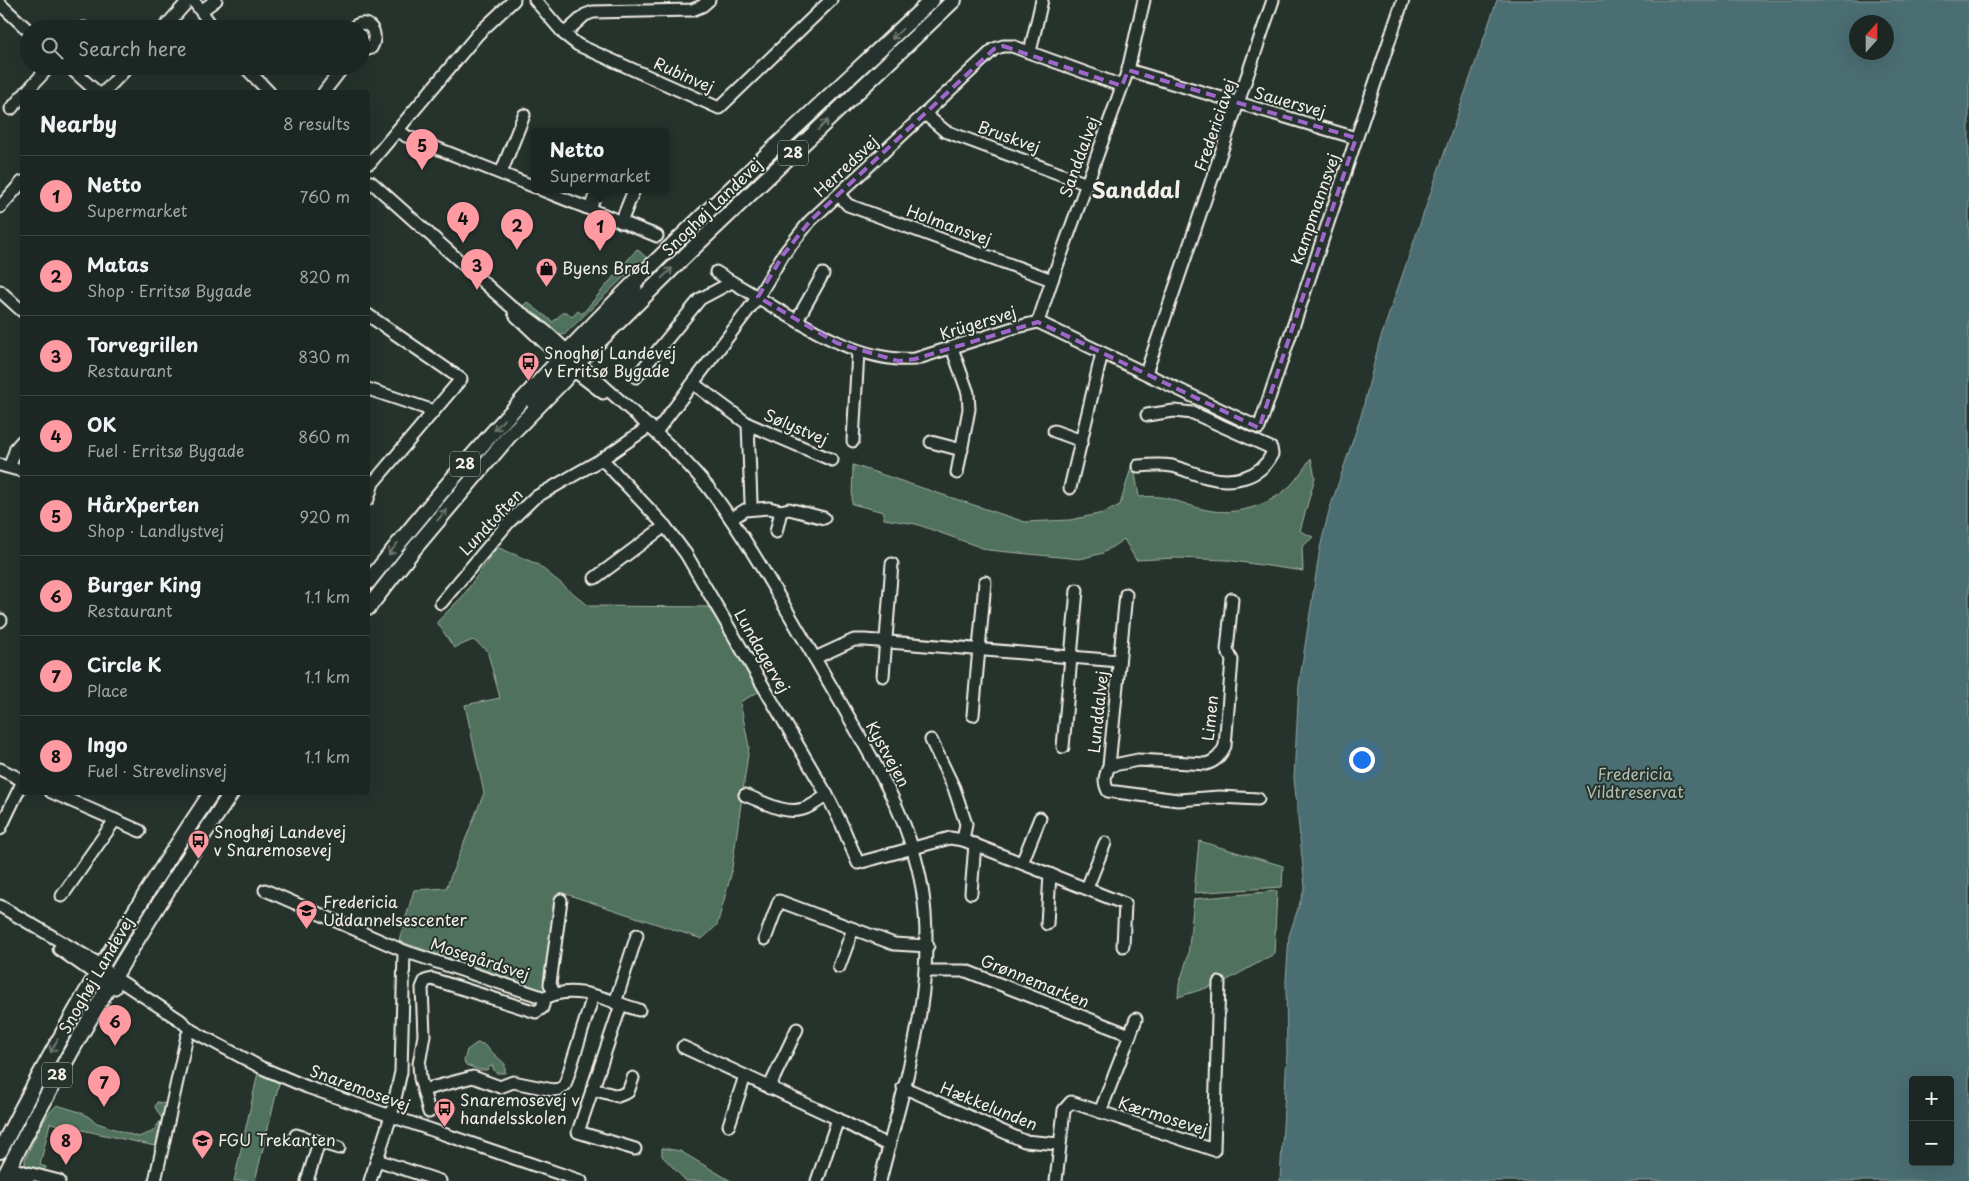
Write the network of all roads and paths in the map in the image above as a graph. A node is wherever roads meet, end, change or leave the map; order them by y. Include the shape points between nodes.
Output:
1 (189, 0) edge
2 (193, 0) edge
3 (216, 0) edge
4 (514, 0) edge
5 (535, 0) edge
6 (709, 0) edge
7 (831, 0) edge
8 (932, 0) edge
9 (954, 0) edge
10 (1042, 0) edge
11 (1144, 0) edge
12 (1273, 0) edge
13 (1403, 0) edge
14 (0, 4) edge
15 (201, 11) junction
16 (172, 20) edge
17 (208, 20) edge
18 (20, 22) edge
19 (370, 26) edge
20 (564, 34) junction
21 (370, 48) edge
22 (1030, 52) junction
23 (1128, 70) junction
24 (42, 75) edge
25 (78, 75) edge
26 (120, 75) edge
27 (253, 75) edge
28 (337, 75) edge
29 (1122, 86) junction
30 (28, 90) edge
31 (95, 90) edge
32 (106, 90) edge
33 (267, 90) edge
34 (326, 90) edge
35 (20, 98) edge
36 (1239, 104) junction
37 (11, 108) dead end
38 (925, 114) junction
39 (524, 116) dead end
40 (398, 130) junction
41 (1356, 138) junction
42 (370, 161) edge
43 (370, 164) edge
44 (501, 173) junction
45 (370, 181) edge
46 (20, 184) edge
47 (370, 184) edge
48 (1087, 184) junction
49 (531, 185) edge
50 (550, 193) edge
51 (596, 193) edge
52 (633, 193) edge
53 (839, 196) junction
54 (0, 207) edge
55 (590, 209) junction
56 (621, 222) junction
57 (657, 236) dead end
58 (716, 272) dead end
59 (823, 274) dead end
60 (1052, 280) junction
61 (732, 282) junction
62 (0, 291) edge
63 (758, 297) junction
64 (20, 309) edge
65 (370, 316) edge
66 (797, 320) junction
67 (1038, 322) junction
68 (952, 348) junction
69 (858, 352) junction
70 (1102, 353) junction
71 (570, 361) junction
72 (1146, 373) junction
73 (636, 378) dead end
74 (694, 384) junction
75 (370, 391) edge
76 (1197, 398) junction
77 (434, 411) junction
78 (1193, 413) junction
79 (1147, 415) dead end
80 (748, 424) junction
81 (1259, 428) joint
82 (653, 429) junction
83 (1054, 431) dead end
84 (853, 441) dead end
85 (1082, 441) junction
86 (931, 442) dead end
87 (20, 443) edge
88 (962, 450) junction
89 (602, 460) junction
90 (832, 460) dead end
91 (5, 466) edge
92 (1138, 466) dead end
93 (20, 470) edge
94 (957, 473) dead end
95 (1070, 488) dead end
96 (370, 493) edge
97 (751, 502) dead end
98 (781, 511) junction
99 (824, 518) dead end
100 (731, 519) junction
101 (665, 526) junction
102 (776, 532) dead end
103 (892, 564) dead end
104 (595, 578) dead end
105 (370, 580) edge
106 (984, 582) dead end
107 (1077, 590) dead end
108 (1126, 594) dead end
109 (1232, 599) dead end
110 (441, 603) dead end
111 (370, 605) edge
112 (886, 641) junction
113 (979, 649) junction
114 (1071, 657) junction
115 (815, 658) junction
116 (1120, 662) junction
117 (883, 676) dead end
118 (973, 715) dead end
119 (931, 740) dead end
120 (1063, 747) dead end
121 (1109, 766) junction
122 (0, 769) edge
123 (20, 780) edge
124 (20, 785) edge
125 (745, 794) dead end
126 (58, 795) edge
127 (210, 795) edge
128 (230, 795) edge
129 (827, 795) junction
130 (1258, 799) dead end
131 (1040, 818) dead end
132 (115, 820) junction
133 (0, 829) edge
134 (140, 831) dead end
135 (963, 840) junction
136 (1104, 843) dead end
137 (975, 844) junction
138 (913, 849) junction
139 (1022, 863) junction
140 (1050, 874) junction
141 (1087, 888) junction
142 (265, 890) dead end
143 (971, 893) dead end
144 (62, 896) dead end
145 (561, 900) dead end
146 (0, 906) edge
147 (1047, 924) dead end
148 (853, 929) junction
149 (637, 935) dead end
150 (765, 939) dead end
151 (928, 946) junction
152 (1123, 946) dead end
153 (404, 951) junction
154 (839, 967) dead end
155 (926, 971) junction
156 (105, 975) junction
157 (1219, 982) dead end
158 (550, 996) junction
159 (593, 996) junction
160 (618, 1004) junction
161 (639, 1010) dead end
162 (1136, 1018) dead end
163 (403, 1021) junction
164 (423, 1022) junction
165 (797, 1029) dead end
166 (191, 1030) junction
167 (1130, 1035) junction
168 (683, 1047) dead end
169 (745, 1076) junction
170 (633, 1078) dead end
171 (903, 1087) junction
172 (769, 1088) junction
173 (592, 1089) junction
174 (31, 1090) junction
175 (423, 1090) junction
176 (429, 1112) dead end
177 (1100, 1112) junction
178 (391, 1116) junction
179 (838, 1119) junction
180 (729, 1125) dead end
181 (296, 1134) dead end
182 (319, 1142) junction
183 (1059, 1144) junction
184 (889, 1146) junction
185 (339, 1148) dead end
186 (636, 1149) dead end
187 (0, 1151) edge
188 (377, 1160) junction
189 (3, 1172) edge
190 (418, 1178) edge
191 (28, 1181) edge
192 (59, 1181) edge
193 (155, 1181) edge
194 (307, 1181) edge
195 (370, 1181) edge
196 (440, 1181) edge
197 (581, 1181) edge
198 (817, 1181) edge
199 (880, 1181) edge
200 (1056, 1181) edge

1 - 16 street
2 - 15 street
3 - 15 street
4 - 40 street via 478,34
5 - 20 street, Rubinvej
6 - 20 street via 692,10 593,12
7 - 20 street, Rubinvej via 719,108 578,45
8 -> 71 main road, Snoghøj Landevej / 28 via 646,271
71 -> 9 main road, Snoghøj Landevej / 28
10 - 22 street
11 - 23 street, Sanddalvej
12 - 36 street, Fredericiavej
13 - 41 street, Kampmannsvej
14 - 18 street
15 - 17 street
19 - 21 street via 375,33 375,41
22 - 29 street, Herredsvej
22 - 38 street, Herredsvej via 1012,46 994,49
23 - 29 street, Sanddalvej
23 - 36 street, Sauersvej
24 - 30 street
25 - 31 street
26 - 32 street
27 - 33 street
28 - 34 street
29 - 48 street, Sanddalvej
35 - 37 street
36 - 41 street, Sauersvej
36 - 72 street, Fredericiavej
38 - 48 street, Bruskvej via 945,131
38 - 53 street, Herredsvej
39 - 44 street
40 - 42 street
40 - 44 street
41 - 81 street, Kampmannsvej
43 - 45 street via 375,172
44 - 49 street
46 - 54 street
47 - 71 street, Kystvejen via 510,306 522,312
48 - 60 street, Sanddalvej
50 - 55 street
51 - 55 street
52 - 56 street
53 - 60 street, Holmansvej via 848,205
53 - 63 street, Herredsvej via 798,235 782,255
55 - 56 street
56 - 57 street
58 - 61 street, Krügersvej
59 - 66 street
60 - 67 street, Sanddalvej
61 - 63 street, Krügersvej
61 - 73 street via 700,299
62 - 64 street
63 - 66 street, Krügersvej
63 - 74 street, Herredsvej
65 - 77 street via 461,379
66 - 69 street, Krügersvej
67 - 68 street, Krügersvej
67 - 70 street, Krügersvej
68 - 69 street, Krügersvej via 898,361
68 - 88 street via 968,393 969,409
69 - 84 street
70 - 72 street, Krügersvej
70 - 85 street
71 - 82 street, Kystvejen
71 -> 105 main road, Snoghøj Landevej / 28 via 509,414
111 -> 71 main road, Snoghøj Landevej / 28
72 - 76 street, Krügersvej
74 - 80 street, Sølystvej
74 - 82 street, Herredsvej
75 - 77 street
76 - 78 street
76 - 81 street, Krügersvej
77 - 96 street via 373,483
78 - 79 street via 1162,411
78 - 92 street via 1271,448 1269,460 1253,474 1233,480 1206,477 1173,466
80 - 90 street, Sølystvej
80 - 97 street, Sølystvej
82 - 89 street, Lundtoften
82 - 100 street, Kystvejen via 707,486
83 - 85 street
85 - 95 street
86 - 88 street
87 - 91 street
88 - 94 street
89 - 101 street, Lundagervej
89 - 110 street, Lundtoften via 534,498 509,522
91 - 93 street
98 - 99 street via 789,509
98 - 100 street via 769,508 746,510
98 - 102 street
100 - 115 street, Kystvejen
101 - 104 street
101 - 129 street, Lundagervej via 686,554
103 - 112 street
106 - 113 street
107 - 114 street, Lunddalvej
108 - 116 street, Lunddalvej
109 - 121 street, Limen via 1227,650 1232,660 1225,746 1221,755 1215,762 1206,764 1138,760
112 - 113 street, Lunddalvej
112 - 115 street, Lunddalvej via 854,640
112 - 117 street
113 - 114 street, Lunddalvej
113 - 118 street
114 - 116 street, Lunddalvej
114 - 120 street, Lunddalvej
115 - 138 street, Kystvejen via 897,803
116 - 121 street, Lunddalvej
119 - 135 street via 954,788 966,824
121 - 130 street, Lunddalvej via 1104,777 1105,785 1108,791 1115,793 1178,800 1219,796
122 - 123 street
124 - 133 street
125 - 129 street via 784,810 804,809
126 - 132 street
127 - 156 main road, Snoghøj Landevej / 28 via 173,850
128 - 156 main road, Snoghøj Landevej / 28
129 - 138 street, Lundagervej via 858,863
131 - 139 street
132 - 134 street
132 - 144 street
135 - 137 street
135 - 138 street via 950,838
136 - 141 street
137 - 139 street
137 - 143 street
138 - 151 street, Kystvejen via 922,888
139 - 140 street
140 - 141 street
140 - 147 street
141 - 152 street via 1125,904
142 - 153 street, Mosegårdsvej
145 - 158 street, Mosegårdsvej
146 - 156 street, Snaremosevej via 22,921 40,928
148 - 150 street via 780,901
148 - 151 street via 894,944
148 - 154 street
149 - 160 street
151 - 155 street, Kystvejen
153 - 158 street, Mosegårdsvej
153 - 163 street, Mosegårdsvej
155 - 167 street, Grønnemarken via 966,971
155 - 171 street, Kystvejen via 920,1019
156 - 166 street, Snaremosevej via 181,1028
156 -> 174 main road, Snoghøj Landevej / 28 via 61,1033
156 - 189 main road, Snoghøj Landevej / 28 via 52,1083
157 - 177 street, Kærmosevej via 1214,1150
158 - 159 street, Mosegårdsvej via 561,991
158 - 164 street, Mosegårdsvej via 536,1012 432,979 425,981 422,988
159 - 160 street, Mosegårdsvej
159 - 175 street via 565,1084 560,1089 513,1082 500,1087 473,1077
160 - 161 street, Mosegårdsvej
160 - 173 street
162 - 167 street
163 - 164 street
163 - 178 street, Mosegårdsvej via 401,1072
164 - 175 street, Mosegårdsvej via 420,1064
165 - 172 street
166 - 178 street, Snaremosevej via 262,1068
166 - 193 street
167 - 177 street
168 - 169 street
169 - 172 street
169 - 180 street
170 - 173 street via 628,1092 618,1096
171 - 183 street, Hækkelunden via 1024,1140
171 - 184 street, Kystvejen
172 - 179 street
173 - 186 street via 578,1132
174 - 187 main road, Snoghøj Landevej / 28
174 - 189 main road via 26,1115
175 - 176 street, Mosegårdsvej
177 - 183 street, Kærmosevej via 1071,1102 1067,1105
178 - 188 street, Mosegårdsvej
178 - 197 street, Snaremosevej
179 - 184 street
179 - 198 street
181 - 182 street
182 - 185 street
182 - 194 street
183 - 200 street
184 - 199 street, Kystvejen
188 - 190 street
188 - 195 street, Mosegårdsvej
189 - 191 street
189 - 192 street
190 - 196 street

